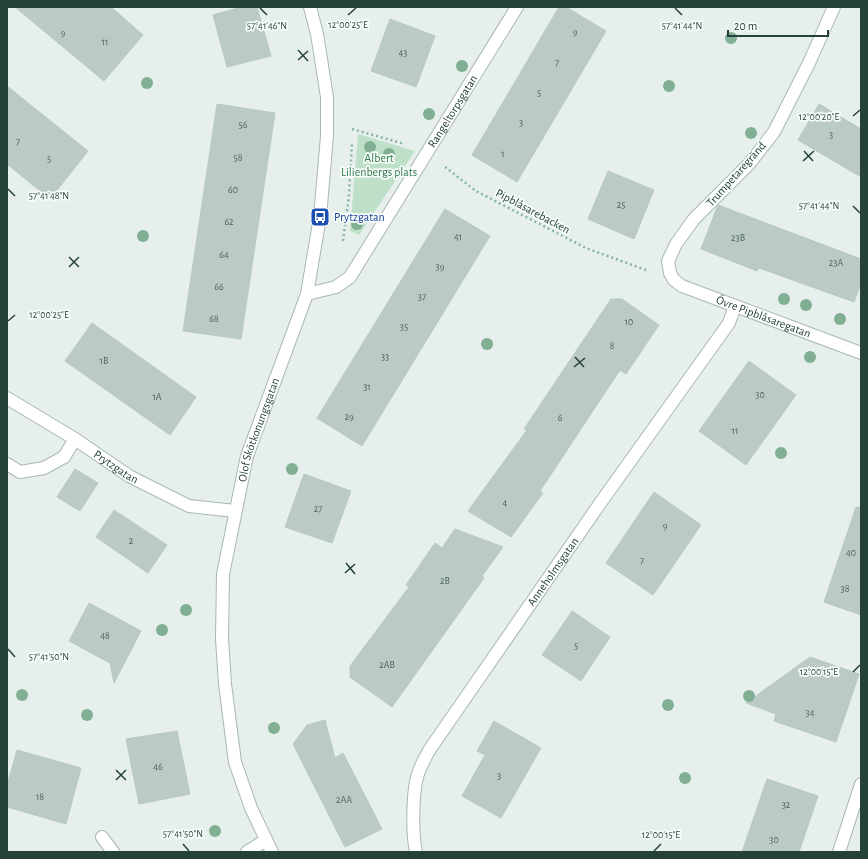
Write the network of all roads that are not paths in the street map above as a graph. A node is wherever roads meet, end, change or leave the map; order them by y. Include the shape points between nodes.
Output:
1 (310, 7) edge
2 (517, 7) edge
3 (834, 7) edge
4 (670, 273) joint
5 (307, 294) junction
6 (735, 306) junction
7 (861, 353) edge
8 (7, 398) edge
9 (75, 439) junction
10 (7, 464) edge
11 (235, 511) junction
12 (861, 784) edge
13 (102, 837) dead end
14 (266, 840) junction
15 (113, 852) edge
16 (247, 852) edge
17 (272, 852) edge
18 (416, 852) edge
19 (839, 852) edge

1 - 5 street, Olof Skötkonungsgatan via 327,97 327,136 320,217
2 - 5 street, Rangeltorpsgatan via 350,277 336,287
3 - 4 street, Trumpetaregränd via 774,132 749,164 694,219 676,244 668,261
4 - 6 street, Övre Pipblåsaregatan via 682,286
5 - 11 street, Olof Skötkonungsgatan via 247,456
6 - 7 street, Övre Pipblåsaregatan
6 - 18 street, Anneholmsgatan via 729,323 430,749 418,772 414,806
8 - 9 street, Prytzgatan
9 - 10 street via 64,457 44,468 20,472
9 - 11 street, Prytzgatan via 129,476 189,506
11 - 14 street, Olof Skötkonungsgatan via 223,574 222,639 226,704 235,762 251,808
12 - 19 street
13 - 15 street
14 - 16 street
14 - 17 street, Olof Skötkonungsgatan

